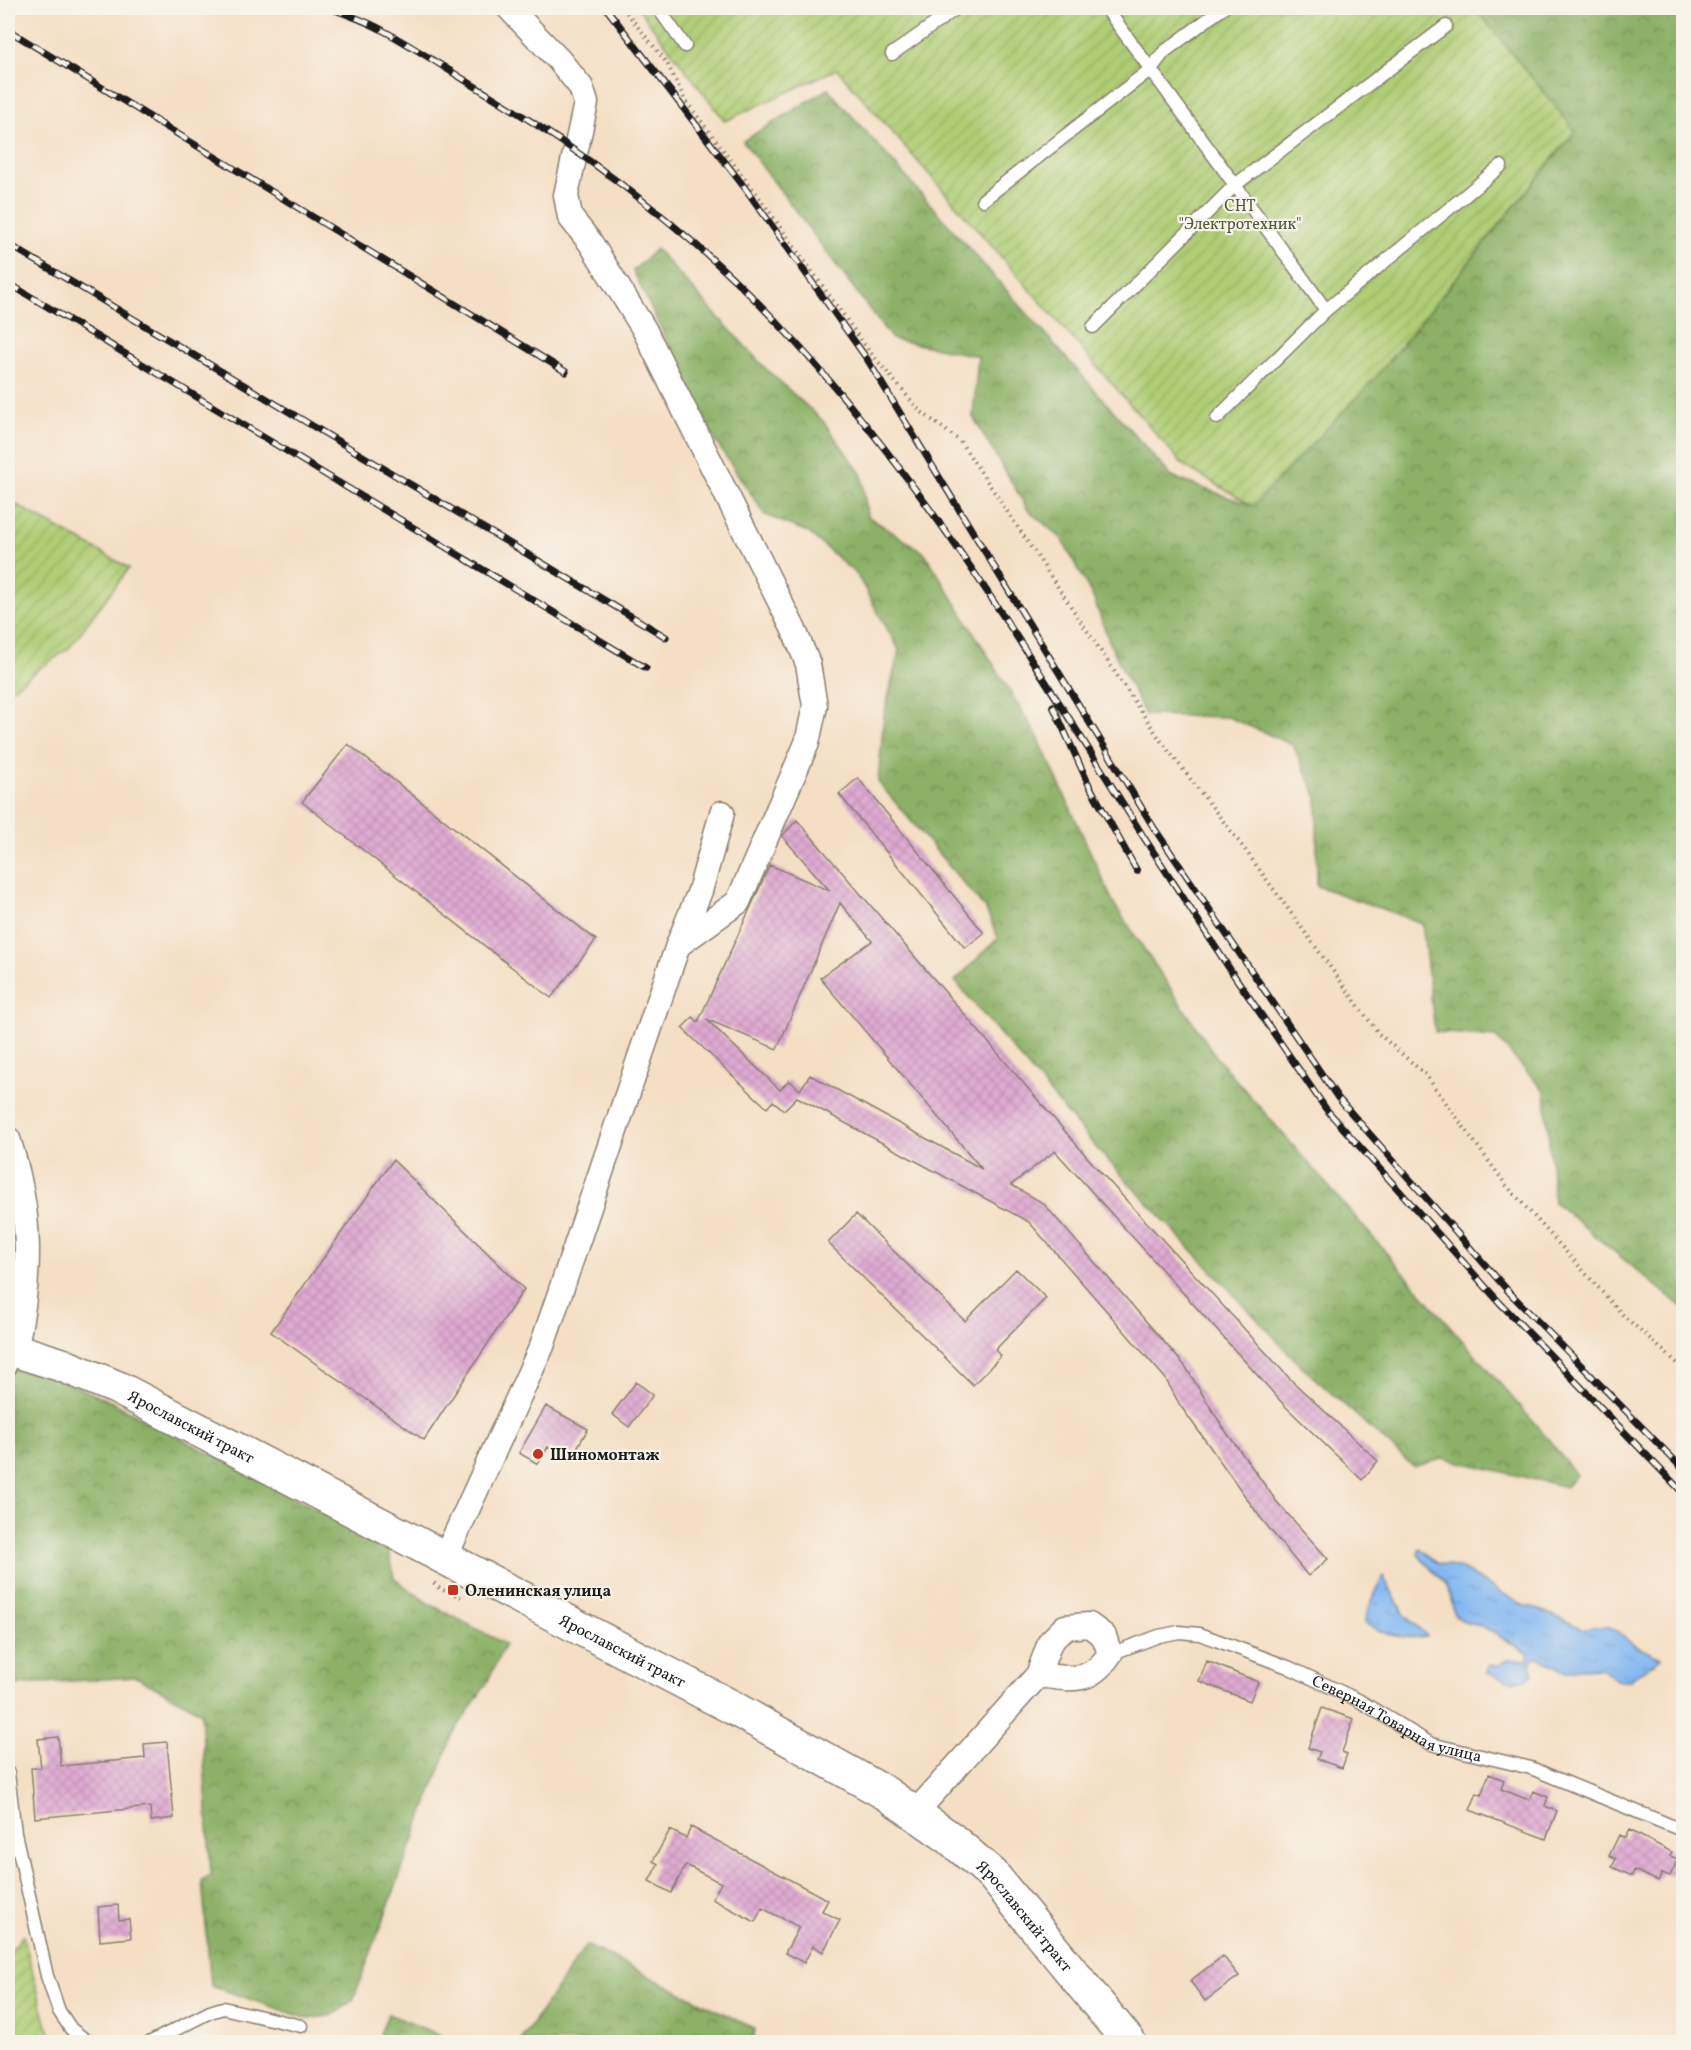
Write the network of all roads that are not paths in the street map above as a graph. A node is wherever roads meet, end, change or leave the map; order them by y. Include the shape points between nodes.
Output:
1 (509, 8) edge
2 (658, 8) edge
3 (957, 8) edge
4 (1106, 8) edge
5 (1223, 8) edge
6 (1446, 26) dead end
7 (685, 46) dead end
8 (892, 54) dead end
9 (1151, 69) junction
10 (1501, 166) dead end
11 (1235, 185) junction
12 (983, 200) dead end
13 (1326, 310) junction
14 (1093, 327) dead end
15 (1217, 418) dead end
16 (722, 813) dead end
17 (678, 945) junction
18 (8, 1139) edge
19 (10, 1357) edge
20 (444, 1560) junction
21 (1110, 1654) junction
22 (1038, 1675) junction
23 (8, 1773) edge
24 (915, 1813) junction
25 (1683, 1831) edge
26 (301, 2026) dead end
27 (88, 2043) edge
28 (151, 2043) edge
29 (1129, 2043) edge

1 - 17 street via 581,87 586,103 566,195 570,217 644,329 808,664 814,706 807,743 738,902
2 - 7 lane
3 - 8 lane
4 - 9 lane
5 - 9 lane via 1164,52
6 - 11 lane
9 - 11 lane
9 - 12 lane
10 - 13 lane
11 - 13 lane
11 - 14 lane
13 - 15 lane
16 - 17 street via 700,891
17 - 20 street via 542,1346
18 - 19 street via 27,1215 29,1260 23,1313
19 - 20 street, Ярославский тракт via 62,1365 118,1388
20 - 24 street, Ярославский тракт via 805,1746
21 - 22 street, Северная Товарная улица via 1099,1670 1075,1680
21 - 22 street via 1104,1636 1089,1625 1065,1627 1050,1642
21 - 25 lane, Северная Товарная улица via 1159,1636 1179,1632 1200,1634 1287,1666 1338,1690 1431,1744 1531,1768
22 - 24 street
23 - 27 lane via 15,1833 47,1976 59,2011 71,2029
24 - 29 street, Ярославский тракт via 1007,1889
26 - 28 lane via 223,2008

